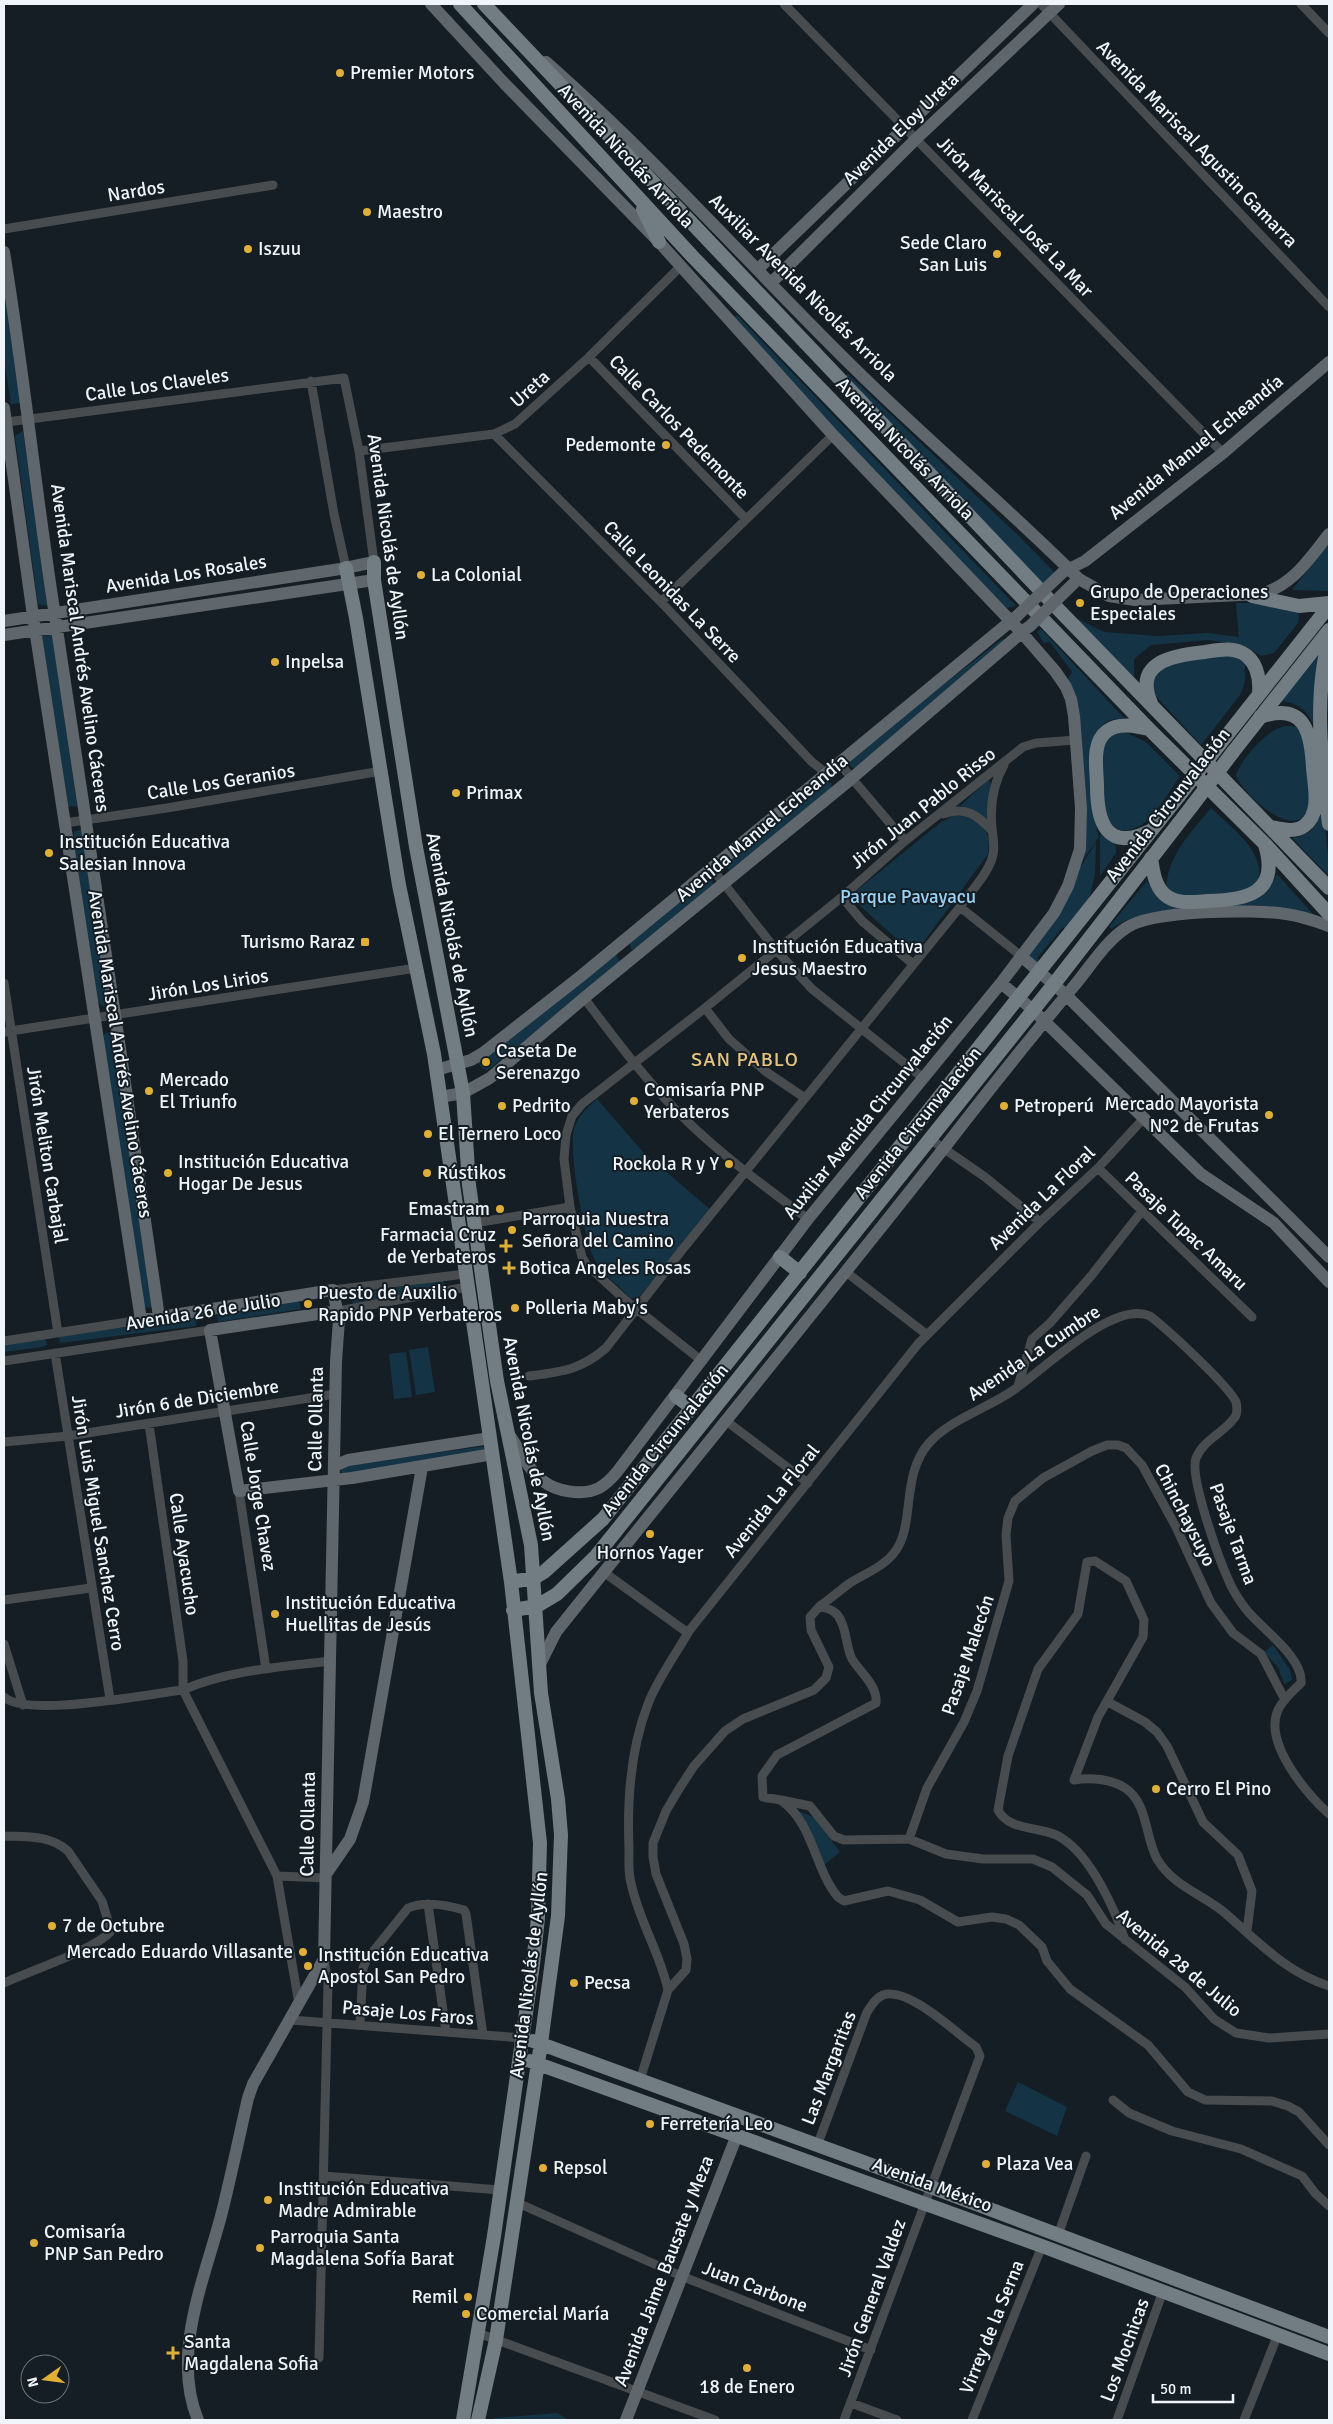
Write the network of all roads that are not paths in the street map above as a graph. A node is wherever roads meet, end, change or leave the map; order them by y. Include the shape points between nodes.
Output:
1 (432, 4) edge
2 (448, 4) edge
3 (460, 4) edge
4 (484, 4) edge
5 (784, 4) edge
6 (1033, 4) edge
7 (1301, 4) edge
8 (1050, 7) edge
9 (502, 22) junction
10 (1009, 29) junction
11 (1329, 33) edge
12 (1020, 41) junction
13 (940, 93) junction
14 (554, 105) junction
15 (952, 106) junction
16 (904, 127) junction
17 (916, 139) junction
18 (858, 172) junction
19 (871, 184) junction
20 (273, 185) dead end
21 (637, 194) junction
22 (4, 229) edge
23 (793, 236) junction
24 (659, 242) junction
25 (806, 249) junction
26 (4, 252) edge
27 (681, 266) junction
28 (758, 269) junction
29 (771, 283) junction
30 (1329, 307) edge
31 (589, 357) junction
32 (1329, 362) edge
33 (344, 378) joint
34 (311, 382) junction
35 (4, 408) edge
36 (28, 419) junction
37 (7, 422) junction
38 (494, 434) junction
39 (832, 435) junction
40 (359, 451) junction
41 (1223, 453) junction
42 (746, 520) junction
43 (1329, 534) edge
44 (1085, 560) junction
45 (374, 562) junction
46 (346, 568) junction
47 (1064, 571) junction
48 (374, 580) junction
49 (1076, 581) junction
50 (349, 583) junction
51 (1252, 596) junction
52 (661, 602) junction
53 (1329, 605) edge
54 (54, 613) junction
55 (33, 616) junction
56 (1014, 618) junction
57 (4, 621) edge
58 (56, 627) junction
59 (36, 630) junction
60 (1025, 630) junction
61 (1329, 630) edge
62 (4, 635) edge
63 (1329, 641) edge
64 (1259, 695) junction
65 (1151, 704) junction
66 (1260, 717) junction
67 (1149, 729) junction
68 (1076, 740) junction
69 (1009, 758) junction
70 (839, 762) junction
71 (381, 771) junction
72 (826, 773) junction
73 (851, 779) junction
74 (938, 816) junction
75 (86, 820) junction
76 (65, 823) junction
77 (1329, 824) edge
78 (1271, 827) junction
79 (1151, 831) junction
80 (992, 832) junction
81 (905, 841) junction
82 (1265, 844) junction
83 (1151, 858) junction
84 (712, 867) junction
85 (725, 884) junction
86 (1329, 888) edge
87 (842, 897) junction
88 (960, 907) junction
89 (1329, 914) edge
90 (1329, 926) edge
91 (616, 947) junction
92 (776, 950) junction
93 (1021, 956) junction
94 (628, 962) junction
95 (913, 964) junction
96 (416, 968) junction
97 (1039, 972) junction
98 (4, 983) edge
99 (1001, 983) junction
100 (1054, 984) junction
101 (1066, 995) junction
102 (584, 998) junction
103 (1018, 998) junction
104 (705, 1008) junction
105 (1033, 1010) junction
106 (116, 1015) junction
107 (95, 1018) junction
108 (1044, 1021) junction
109 (860, 1030) junction
110 (7, 1031) edge
111 (634, 1062) junction
112 (458, 1064) junction
113 (436, 1070) junction
114 (923, 1078) junction
115 (462, 1094) junction
116 (440, 1097) junction
117 (805, 1098) junction
118 (1144, 1118) junction
119 (930, 1139) junction
120 (943, 1149) junction
121 (1098, 1168) junction
122 (745, 1172) junction
123 (570, 1207) junction
124 (1142, 1211) junction
125 (808, 1220) junction
126 (1040, 1222) junction
127 (474, 1223) junction
128 (780, 1257) junction
129 (1329, 1257) edge
130 (846, 1272) junction
131 (800, 1273) junction
132 (466, 1280) junction
133 (1329, 1282) edge
134 (333, 1290) junction
135 (635, 1309) junction
136 (338, 1311) junction
137 (159, 1317) junction
138 (1252, 1317) dead end
139 (141, 1320) junction
140 (210, 1330) junction
141 (58, 1333) junction
142 (926, 1334) junction
143 (4, 1341) edge
144 (55, 1353) junction
145 (4, 1361) edge
146 (702, 1361) junction
147 (529, 1376) dead end
148 (1018, 1386) junction
149 (335, 1394) junction
150 (676, 1396) junction
151 (692, 1408) junction
152 (226, 1410) junction
153 (725, 1420) junction
154 (149, 1424) junction
155 (507, 1430) junction
156 (68, 1436) junction
157 (490, 1438) junction
158 (4, 1442) edge
159 (1205, 1443) joint
160 (493, 1454) junction
161 (334, 1466) junction
162 (422, 1467) junction
163 (334, 1480) junction
164 (808, 1483) junction
165 (238, 1492) junction
166 (1016, 1501) joint
167 (605, 1573) junction
168 (534, 1578) junction
169 (511, 1582) junction
170 (92, 1588) junction
171 (4, 1600) edge
172 (537, 1606) junction
173 (820, 1606) junction
174 (513, 1610) junction
175 (688, 1633) junction
176 (4, 1644) edge
177 (330, 1661) junction
178 (540, 1664) junction
179 (266, 1669) junction
180 (183, 1690) junction
181 (4, 1697) edge
182 (110, 1699) junction
183 (1285, 1700) junction
184 (1108, 1702) junction
185 (23, 1705) junction
186 (780, 1800) junction
187 (1329, 1814) edge
188 (4, 1836) edge
189 (909, 1839) junction
190 (277, 1876) junction
191 (326, 1876) junction
192 (428, 1904) junction
193 (1247, 1931) junction
194 (1125, 1940) junction
195 (324, 1959) junction
196 (4, 1983) edge
197 (1329, 1986) edge
198 (668, 1990) junction
199 (299, 2005) junction
200 (291, 2020) junction
201 (328, 2023) junction
202 (360, 2025) junction
203 (446, 2032) junction
204 (1329, 2034) edge
205 (483, 2035) junction
206 (522, 2038) junction
207 (541, 2043) junction
208 (520, 2058) junction
209 (538, 2064) junction
210 (640, 2080) junction
211 (1113, 2100) dead end
212 (737, 2134) junction
213 (1329, 2145) edge
214 (817, 2146) junction
215 (1086, 2156) dead end
216 (324, 2176) junction
217 (930, 2187) junction
218 (500, 2190) junction
219 (924, 2202) junction
220 (518, 2203) junction
221 (1329, 2206) edge
222 (1058, 2235) junction
223 (1042, 2246) junction
224 (681, 2276) junction
225 (1163, 2291) junction
226 (478, 2333) junction
227 (1278, 2334) junction
228 (1329, 2337) edge
229 (496, 2340) junction
230 (871, 2350) junction
231 (1329, 2354) edge
232 (319, 2358) dead end
233 (637, 2392) junction
234 (851, 2403) junction
235 (198, 2420) edge
236 (463, 2420) edge
237 (478, 2420) edge
238 (626, 2420) edge
239 (715, 2420) edge
240 (844, 2420) edge
241 (897, 2420) edge
242 (972, 2420) edge
243 (1117, 2420) edge
244 (1244, 2420) edge

1 - 24 street
2 - 14 main road via 524,85
3 - 14 main road, Avenida Nicolás Arriola
4 - 9 main road, Avenida Nicolás Arriola
5 - 16 street, Jirón Mariscal José La Mar
6 - 10 street, Avenida Eloy Ureta
7 - 11 street
8 - 12 street, Avenida Eloy Ureta
8 - 30 street, Avenida Mariscal Agustin Gamarra
9 - 28 street, Auxiliar Avenida Nicolás Arriola via 605,114
9 - 65 main road, Avenida Nicolás Arriola
10 - 12 street
10 - 13 street, Avenida Eloy Ureta
12 - 15 street, Avenida Eloy Ureta
13 - 15 street
13 - 16 street, Avenida Eloy Ureta
14 - 21 main road, Avenida Nicolás Arriola
15 - 17 street, Avenida Eloy Ureta
16 - 17 street, Jirón Mariscal José La Mar
16 - 18 street, Avenida Eloy Ureta
17 - 19 street, Avenida Eloy Ureta
17 - 41 street, Jirón Mariscal José La Mar
18 - 19 street
18 - 23 street, Avenida Eloy Ureta
19 - 25 street, Avenida Eloy Ureta
20 - 22 street, Nardos
21 - 24 main road
21 - 67 main road, Avenida Nicolás Arriola via 693,257
23 - 25 street
23 - 28 street, Avenida Eloy Ureta
24 - 27 street
25 - 29 street, Avenida Eloy Ureta
26 - 36 street, Avenida Mariscal Andrés Avelino Cáceres
27 - 31 street, Ureta
27 - 39 street
28 - 29 street, Auxiliar Avenida Nicolás Arriola
29 - 47 street, Auxiliar Avenida Nicolás Arriola
31 - 38 street, Ureta via 515,424
31 - 42 street, Calle Carlos Pedemonte
32 - 41 street, Avenida Manuel Echeandía
33 - 34 street, Calle Los Claveles
33 - 40 street, Avenida Nicolás de Ayllón
34 - 36 street, Calle Los Claveles
34 - 46 street, Avenida Nicolás de Ayllón
35 - 37 street, Avenida Mariscal Andrés Avelino Cáceres
36 - 37 street, Calle Los Claveles
36 - 54 street, Avenida Mariscal Andrés Avelino Cáceres
37 - 55 street, Avenida Mariscal Andrés Avelino Cáceres
38 - 40 street, Ureta
38 - 52 street, Calle Leonidas La Serre
39 - 42 street
39 - 56 street
40 - 45 street, Avenida Nicolás de Ayllón
41 - 44 street, Avenida Manuel Echeandía
42 - 52 street
43 - 51 street via 1286,583 1270,592
44 - 47 street, Avenida Manuel Echeandía
44 - 49 street, Avenida Manuel Echeandía
45 - 46 street, Avenida Los Rosales
45 - 48 main road, Avenida Nicolás de Ayllón
46 - 50 main road, Avenida Nicolás de Ayllón
46 - 54 street, Avenida Los Rosales
47 - 49 street, Auxiliar Avenida Nicolás Arriola
47 - 56 street, Avenida Manuel Echeandía, bridge
48 - 50 street, Avenida Los Rosales
48 - 112 main road, Avenida Nicolás de Ayllón via 416,847
49 - 51 street via 1102,593 1135,600
49 - 60 street, Avenida Manuel Echeandía, bridge
50 - 58 street, Avenida Los Rosales
50 - 71 main road, Avenida Nicolás de Ayllón
51 - 53 main road via 1299,606
52 - 72 street, Calle Leonidas La Serre
53 - 64 main road, Avenida Circunvalación
54 - 55 street, Avenida Los Rosales
54 - 58 street, Avenida Mariscal Andrés Avelino Cáceres
55 - 57 street, Avenida Los Rosales
55 - 59 street, Avenida Mariscal Andrés Avelino Cáceres
56 - 60 street
56 - 70 street, Avenida Manuel Echeandía
58 - 59 street, Avenida Los Rosales
58 - 75 street, Avenida Mariscal Andrés Avelino Cáceres
59 - 62 street, Avenida Los Rosales
59 - 76 street, Avenida Mariscal Andrés Avelino Cáceres
60 - 68 street, Auxiliar Avenida Circunvalación via 1066,687 1071,699
60 - 73 street, Avenida Manuel Echeandía
61 - 66 main road, Avenida Circunvalación
63 - 77 main road via 1320,707
64 - 65 main road via 1259,680 1251,661 1242,653 1223,650 1182,654 1157,663 1147,684
64 - 79 main road, Avenida Circunvalación, bridge
65 - 78 main road, Avenida Nicolás Arriola
66 - 78 main road via 1280,712 1294,715 1305,726 1312,744 1316,802 1312,816 1300,828
66 - 83 main road, Avenida Circunvalación, bridge
67 - 79 main road via 1117,727 1102,736 1097,750 1097,808 1103,826 1112,835 1136,837
67 - 82 main road, Avenida Nicolás Arriola
68 - 69 street, Jirón Juan Pablo Risso via 1036,743 1023,747
68 - 93 street, Auxiliar Avenida Circunvalación via 1080,849 1068,886 1054,914
69 - 74 street, Jirón Juan Pablo Risso
69 - 80 street via 992,795
70 - 72 street, Avenida Manuel Echeandía
70 - 73 street
71 - 75 street, Calle Los Geranios
71 - 96 main road, Avenida Nicolás de Ayllón
72 - 84 street, Avenida Manuel Echeandía
73 - 81 street
73 - 85 street, Avenida Manuel Echeandía
74 - 80 street via 952,811 973,813
74 - 81 street, Jirón Juan Pablo Risso
75 - 76 street, Calle Los Geranios
75 - 106 street, Avenida Mariscal Andrés Avelino Cáceres
76 - 107 street, Avenida Mariscal Andrés Avelino Cáceres
78 - 86 main road, Avenida Nicolás Arriola
79 - 97 main road, Avenida Circunvalación
80 - 88 street via 993,856
81 - 87 street, Jirón Juan Pablo Risso
82 - 83 main road via 1269,862 1267,878 1258,890 1237,900 1187,902 1171,899 1158,886
82 - 89 main road, Avenida Nicolás Arriola
83 - 100 main road, Avenida Circunvalación
84 - 85 street
84 - 91 street, Avenida Manuel Echeandía
85 - 92 street
85 - 94 street, Avenida Manuel Echeandía
87 - 92 street, Jirón Juan Pablo Risso
87 - 95 street via 862,921
88 - 93 street
88 - 95 street
90 - 101 street via 1302,917 1252,911 1192,914 1138,922 1126,928 1104,949
91 - 94 street
91 - 112 street, Avenida Manuel Echeandía via 483,1054
92 - 104 street, Jirón Juan Pablo Risso
92 - 109 street via 812,989
93 - 97 street
93 - 99 street, Auxiliar Avenida Circunvalación
94 - 102 street, Avenida Manuel Echeandía
95 - 109 street
96 - 106 street, Jirón Los Lirios
96 - 113 main road, Avenida Nicolás de Ayllón
97 - 100 street
97 - 103 main road, Avenida Circunvalación
98 - 110 street, Jirón Meliton Carbajal
99 - 103 street
99 - 114 street, Auxiliar Avenida Circunvalación
100 - 101 street
100 - 105 main road, Avenida Circunvalación
101 - 108 street
101 - 129 street
102 - 111 street
102 - 115 street, Avenida Manuel Echeandía via 490,1078
103 - 105 street
103 - 131 main road, Avenida Circunvalación
104 - 111 street, Jirón Juan Pablo Risso
104 - 117 street via 729,1039
105 - 108 street
105 - 119 main road, Avenida Circunvalación
106 - 107 street, Jirón Los Lirios
106 - 137 street, Avenida Mariscal Andrés Avelino Cáceres
107 - 110 street, Jirón Los Lirios
107 - 139 street, Avenida Mariscal Andrés Avelino Cáceres
108 - 118 street
108 - 120 street
109 - 114 street
109 - 117 street
110 - 141 street, Jirón Meliton Carbajal
111 - 122 street via 687,1121
111 - 123 street, Jirón Juan Pablo Risso via 594,1092 572,1116 564,1159
112 - 113 street, Avenida Manuel Echeandía
112 - 115 main road, Avenida Nicolás de Ayllón
113 - 116 main road, Avenida Nicolás de Ayllón
114 - 125 street, Auxiliar Avenida Circunvalación
115 - 116 street, Avenida Manuel Echeandía
115 - 127 main road, Avenida Nicolás de Ayllón
116 - 132 main road, Avenida Nicolás de Ayllón
117 - 122 street
118 - 121 street, Avenida La Floral
118 - 133 street via 1200,1174 1274,1223
119 - 120 street
119 - 172 main road, Avenida Circunvalación via 596,1556 557,1594
120 - 126 street via 985,1177
120 - 130 street
121 - 124 street, Pasaje Tupac Amaru
121 - 126 street, Avenida La Floral
122 - 125 street
122 - 135 street
123 - 127 street
123 - 135 street, Jirón Juan Pablo Risso via 586,1264
124 - 138 street, Pasaje Tupac Amaru
124 - 148 street via 1085,1283 1032,1339
125 - 128 street, Auxiliar Avenida Circunvalación
126 - 142 street, Avenida La Floral
127 - 155 main road, Avenida Nicolás de Ayllón
128 - 131 main road
128 - 146 street, Auxiliar Avenida Circunvalación
130 - 142 street
130 - 153 street
131 - 151 main road, Avenida Circunvalación
132 - 134 street, Avenida 26 de Julio
132 - 136 street, Avenida 26 de Julio
132 - 157 main road, Avenida Nicolás de Ayllón
134 - 136 street, Calle Ollanta
134 - 137 street, Avenida 26 de Julio
135 - 146 street, Jirón Juan Pablo Risso
135 - 147 street via 606,1348 592,1361 574,1369
136 - 140 street, Avenida 26 de Julio
136 - 149 street, Calle Ollanta
137 - 139 street, Avenida 26 de Julio
139 - 141 street, Avenida 26 de Julio
140 - 144 street, Avenida 26 de Julio
140 - 152 street, Calle Jorge Chavez
141 - 143 street, Avenida 26 de Julio
142 - 164 street, Avenida La Floral
144 - 145 street, Avenida 26 de Julio
144 - 156 street, Jirón Luis Miguel Sanchez Cerro
146 - 150 street, Auxiliar Avenida Circunvalación
148 - 159 street, Avenida La Cumbre via 1102,1326 1124,1315 1142,1312 1162,1325 1235,1401 1235,1417
148 - 173 street, Avenida La Cumbre via 938,1435 929,1444 918,1458 908,1496 903,1535 894,1554
149 - 152 street, Jirón 6 de Diciembre
149 - 161 street, Calle Ollanta
150 - 151 main road
150 - 155 street, Auxiliar Avenida Circunvalación via 617,1472 599,1488 588,1492 566,1490 543,1482
151 - 168 main road, Avenida Circunvalación via 603,1519 587,1536
152 - 154 street, Jirón 6 de Diciembre
152 - 165 street, Calle Jorge Chavez
153 - 164 street
153 - 167 street
154 - 156 street, Jirón 6 de Diciembre
154 - 180 street, Calle Ayacucho via 182,1661
155 - 168 main road, Avenida Nicolás de Ayllón via 531,1545
156 - 158 street, Jirón 6 de Diciembre
156 - 170 street, Jirón Luis Miguel Sanchez Cerro
157 - 160 main road, Avenida Nicolás de Ayllón
157 - 161 street via 348,1460
159 - 183 street, Pasaje Tarma via 1196,1460 1195,1470 1228,1579 1246,1609 1284,1648 1302,1676 1301,1683
160 - 162 street
160 - 169 main road, Avenida Nicolás de Ayllón
161 - 163 street, Calle Ollanta
162 - 163 street
162 - 191 street via 363,1802 350,1839
163 - 165 street
163 - 177 street, Calle Ollanta
164 - 175 street, Avenida La Floral
165 - 179 street, Calle Jorge Chavez
166 - 183 street, Chinchaysuyo via 1043,1478 1092,1451 1107,1446 1126,1448 1152,1482 1211,1603 1233,1633 1262,1654
166 - 189 street, Pasaje Malecón via 1008,1518 1006,1535 1009,1581 977,1690 964,1722 927,1788
167 - 175 street
167 - 178 street via 556,1632
168 - 169 main road, Avenida Circunvalación
168 - 172 main road, Avenida Nicolás de Ayllón
169 - 174 main road, Avenida Nicolás de Ayllón
170 - 171 street
170 - 182 street, Jirón Luis Miguel Sanchez Cerro
172 - 174 main road, Avenida Circunvalación
172 - 178 main road, Avenida Nicolás de Ayllón
173 - 186 street via 833,1610 841,1621 851,1657 872,1687 876,1703 776,1755 761,1782 763,1797
173 - 198 street via 810,1617 811,1630 829,1667 826,1678 814,1690 743,1719 725,1731 694,1766 666,1811 654,1843 653,1857 656,1874 688,1960 686,1970
174 - 206 main road, Avenida Nicolás de Ayllón via 540,1844 538,1918
175 - 198 street, Avenida La Floral via 661,1675 642,1722 632,1768 628,1818 630,1881 642,1921 663,1968
176 - 185 street
177 - 179 street
177 - 191 street, Calle Ollanta
178 - 207 main road, Avenida Nicolás de Ayllón via 544,1718 558,1798 561,1870
179 - 180 street via 204,1682
180 - 182 street
180 - 190 street
181 - 185 street
182 - 185 street via 57,1707
183 - 187 street via 1278,1711 1276,1726 1287,1762 1306,1790
184 - 193 street via 1157,1732 1167,1746 1203,1822 1238,1855 1252,1891
184 - 193 street via 1098,1717 1074,1780 1100,1780 1127,1789 1138,1802 1157,1858 1169,1875
184 - 194 street via 1143,1636 1144,1620 1126,1581 1096,1561 1087,1562 1078,1614 1038,1668 1008,1756 998,1810 1016,1825 1064,1839 1098,1880 1118,1918
186 - 189 street, Avenida 28 de Julio via 810,1806 834,1836 844,1840
186 - 213 street via 805,1829 834,1893 844,1901 888,1891 920,1900 958,1922 992,1917 1020,1925 1042,1947 1047,1961 1070,1989 1148,2045 1188,2092 1205,2100 1272,2101 1288,2106 1299,2112
188 - 196 street via 47,1838 68,1851 102,1901 111,1931 106,1937
189 - 194 street, Avenida 28 de Julio via 946,1854 983,1859 1033,1859 1052,1867 1086,1895 1106,1924
190 - 191 street
190 - 199 street
191 - 195 street, Calle Ollanta
192 - 202 street via 408,1908 367,1959 362,1976
192 - 203 street
192 - 205 street via 464,1910
193 - 197 street via 1282,1964
194 - 204 street, Avenida 28 de Julio via 1185,1987 1214,2018 1236,2033 1269,2038
195 - 199 street
195 - 201 street, Calle Ollanta
198 - 210 street
199 - 200 street
200 - 201 street, Pasaje Los Faros
200 - 235 street via 248,2098 195,2312 188,2373 191,2401
201 - 202 street, Pasaje Los Faros
201 - 216 street, Calle Ollanta
202 - 203 street, Pasaje Los Faros
203 - 205 street, Pasaje Los Faros
205 - 206 street, Pasaje Los Faros
206 - 207 main road, Avenida México
206 - 208 main road, Avenida Nicolás de Ayllón
207 - 209 main road, Avenida Nicolás de Ayllón
207 - 210 main road, Avenida México
208 - 209 main road, Avenida México
208 - 218 main road, Avenida Nicolás de Ayllón
209 - 212 main road, Avenida México
209 - 220 main road, Avenida Nicolás de Ayllón
210 - 214 main road, Avenida México
211 - 221 street via 1129,2113 1172,2131 1241,2149 1302,2176
212 - 219 main road, Avenida México
212 - 224 street, Avenida Jaime Bausate y Meza
214 - 217 main road, Avenida México
214 - 217 street, Las Margaritas via 867,2012 875,2000 884,1995 913,2000 976,2047 980,2056
215 - 222 street
216 - 218 street
216 - 232 street, Calle Ollanta
217 - 219 street, Jirón General Valdez
217 - 222 main road, Avenida México
218 - 226 main road, Avenida Nicolás de Ayllón
219 - 223 main road, Avenida México
219 - 230 street, Jirón General Valdez
220 - 224 street, Juan Carbone
220 - 229 main road, Avenida Nicolás de Ayllón
222 - 228 main road, Avenida México
223 - 225 main road, Avenida México
223 - 242 street, Virrey de la Serna
224 - 230 street, Juan Carbone
224 - 233 street, Avenida Jaime Bausate y Meza
225 - 227 main road, Avenida México
225 - 243 street, Los Mochicas
226 - 229 street
226 - 236 main road, Avenida Nicolás de Ayllón
227 - 231 main road, Avenida México
227 - 244 street
229 - 233 street
229 - 237 main road, Avenida Nicolás de Ayllón
230 - 234 street, Jirón General Valdez
233 - 238 street, Avenida Jaime Bausate y Meza
233 - 239 street
234 - 240 street, Jirón General Valdez
234 - 241 street

